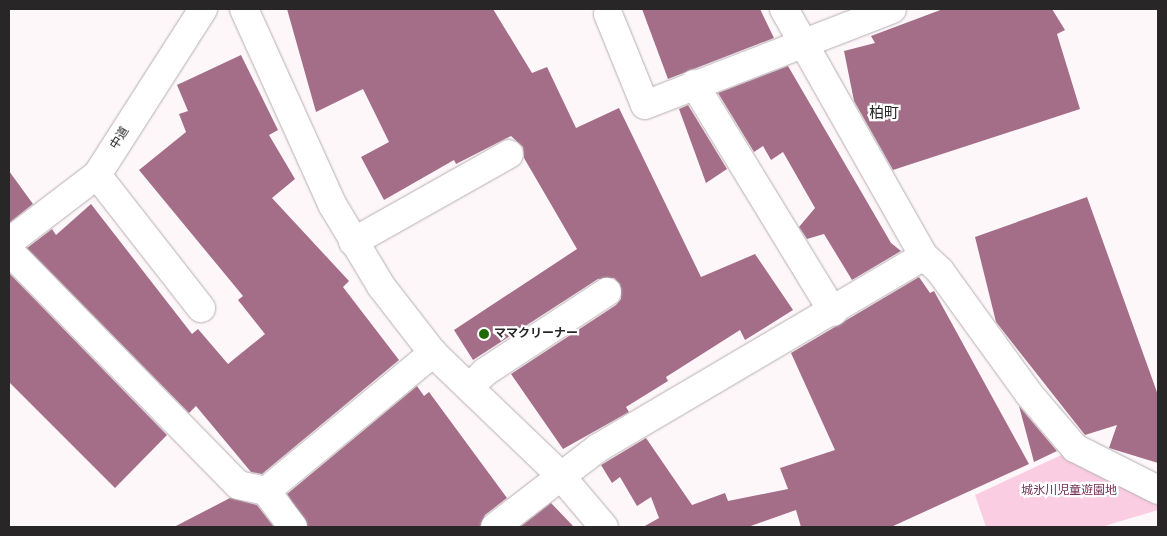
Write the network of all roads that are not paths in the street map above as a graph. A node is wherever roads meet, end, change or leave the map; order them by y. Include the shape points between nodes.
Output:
1 (203, 9) edge
2 (244, 9) edge
3 (784, 9) edge
4 (892, 9) edge
5 (608, 14) dead end
6 (801, 44) junction
7 (694, 84) junction
8 (509, 154) dead end
9 (97, 175) junction
10 (9, 242) edge
11 (353, 242) junction
12 (9, 251) edge
13 (924, 256) junction
14 (607, 292) dead end
15 (201, 308) dead end
16 (833, 312) junction
17 (433, 353) junction
18 (470, 387) junction
19 (560, 474) junction
20 (1158, 490) edge
21 (266, 491) junction
22 (293, 527) edge
23 (495, 527) edge
24 (604, 527) edge

1 - 9 street, 中道
2 - 11 street
3 - 6 street
4 - 6 street
5 - 7 street via 645,105
6 - 7 street
6 - 13 street
7 - 16 street
8 - 11 street
9 - 10 street, 中道
9 - 15 street
11 - 17 street via 381,286
12 - 21 street via 238,485
13 - 16 street
13 - 20 street via 1075,448
14 - 18 street via 485,372
16 - 19 street via 598,448
17 - 18 street
17 - 21 street
18 - 19 street
19 - 23 street
19 - 24 street
21 - 22 street

